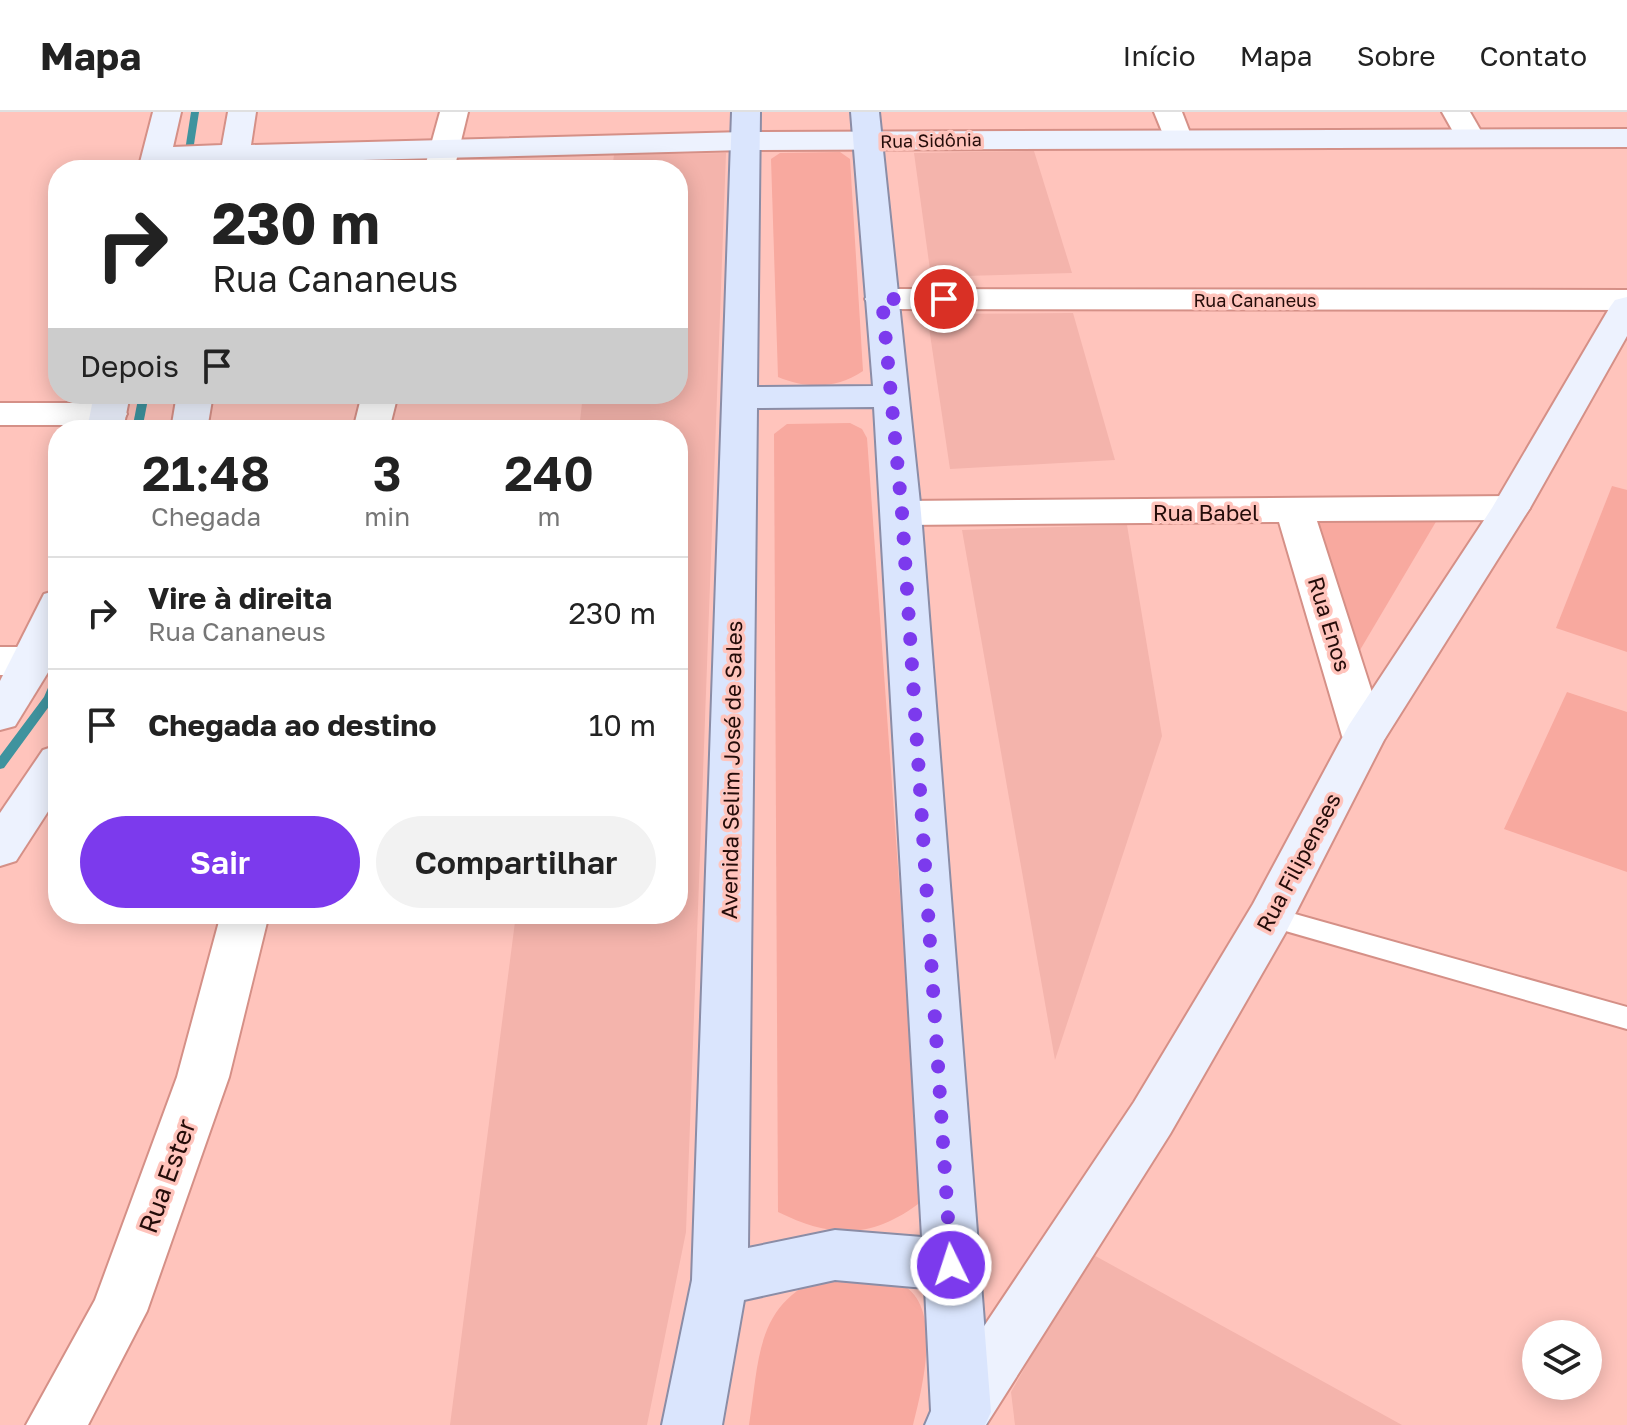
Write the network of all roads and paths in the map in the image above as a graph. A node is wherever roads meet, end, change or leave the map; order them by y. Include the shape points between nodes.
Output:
1 (1173, 125) edge
2 (1463, 125) edge
3 (1627, 126) edge
4 (745, 127) edge
5 (867, 127) edge
6 (1627, 138) edge
7 (446, 140) edge
8 (230, 143) edge
9 (166, 144) edge
10 (882, 299) junction
11 (1627, 300) edge
12 (1627, 307) edge
13 (892, 396) junction
14 (739, 398) junction
15 (109, 413) edge
16 (0, 414) edge
17 (1511, 508) junction
18 (1295, 512) junction
19 (902, 513) junction
20 (48, 617) edge
21 (17, 661) edge
22 (0, 715) edge
23 (1364, 736) junction
24 (48, 776) edge
25 (0, 849) edge
26 (1270, 917) junction
27 (242, 924) edge
28 (1627, 1018) edge
29 (951, 1265) junction
30 (720, 1280) junction
31 (959, 1421) edge
32 (56, 1425) edge
33 (692, 1425) edge

1 - 2 street, Rua Sidônia
1 - 5 street, Rua Sidônia
2 - 3 street, Rua Sidônia
2 - 6 street, Rua Sidônia
4 - 5 street, Rua Sidônia
4 - 7 street, Rua Sidônia
4 - 14 main road, Avenida Selim José de Sales
5 - 10 main road
7 - 8 street, Rua Sidônia
8 - 9 street, Rua Sidônia
10 - 11 street, Rua Cananeus
10 - 13 main road
12 - 17 street, Rua Filipenses
13 - 14 main road
13 - 19 main road
14 - 30 main road, Avenida Selim José de Sales
15 - 16 street
17 - 18 street, Rua Babel
17 - 23 street, Rua Filipenses
18 - 19 street, Rua Babel
18 - 23 street, Rua Enos
19 - 29 main road
20 - 21 street
21 - 22 street
23 - 26 street, Rua Filipenses
24 - 25 street
26 - 28 lane
26 - 31 street, Rua Filipenses via 1152,1118
27 - 32 street, Rua Ester via 203,1077 119,1311
29 - 30 main road via 835,1255
29 - 31 main road
30 - 33 main road, Avenida Selim José de Sales

